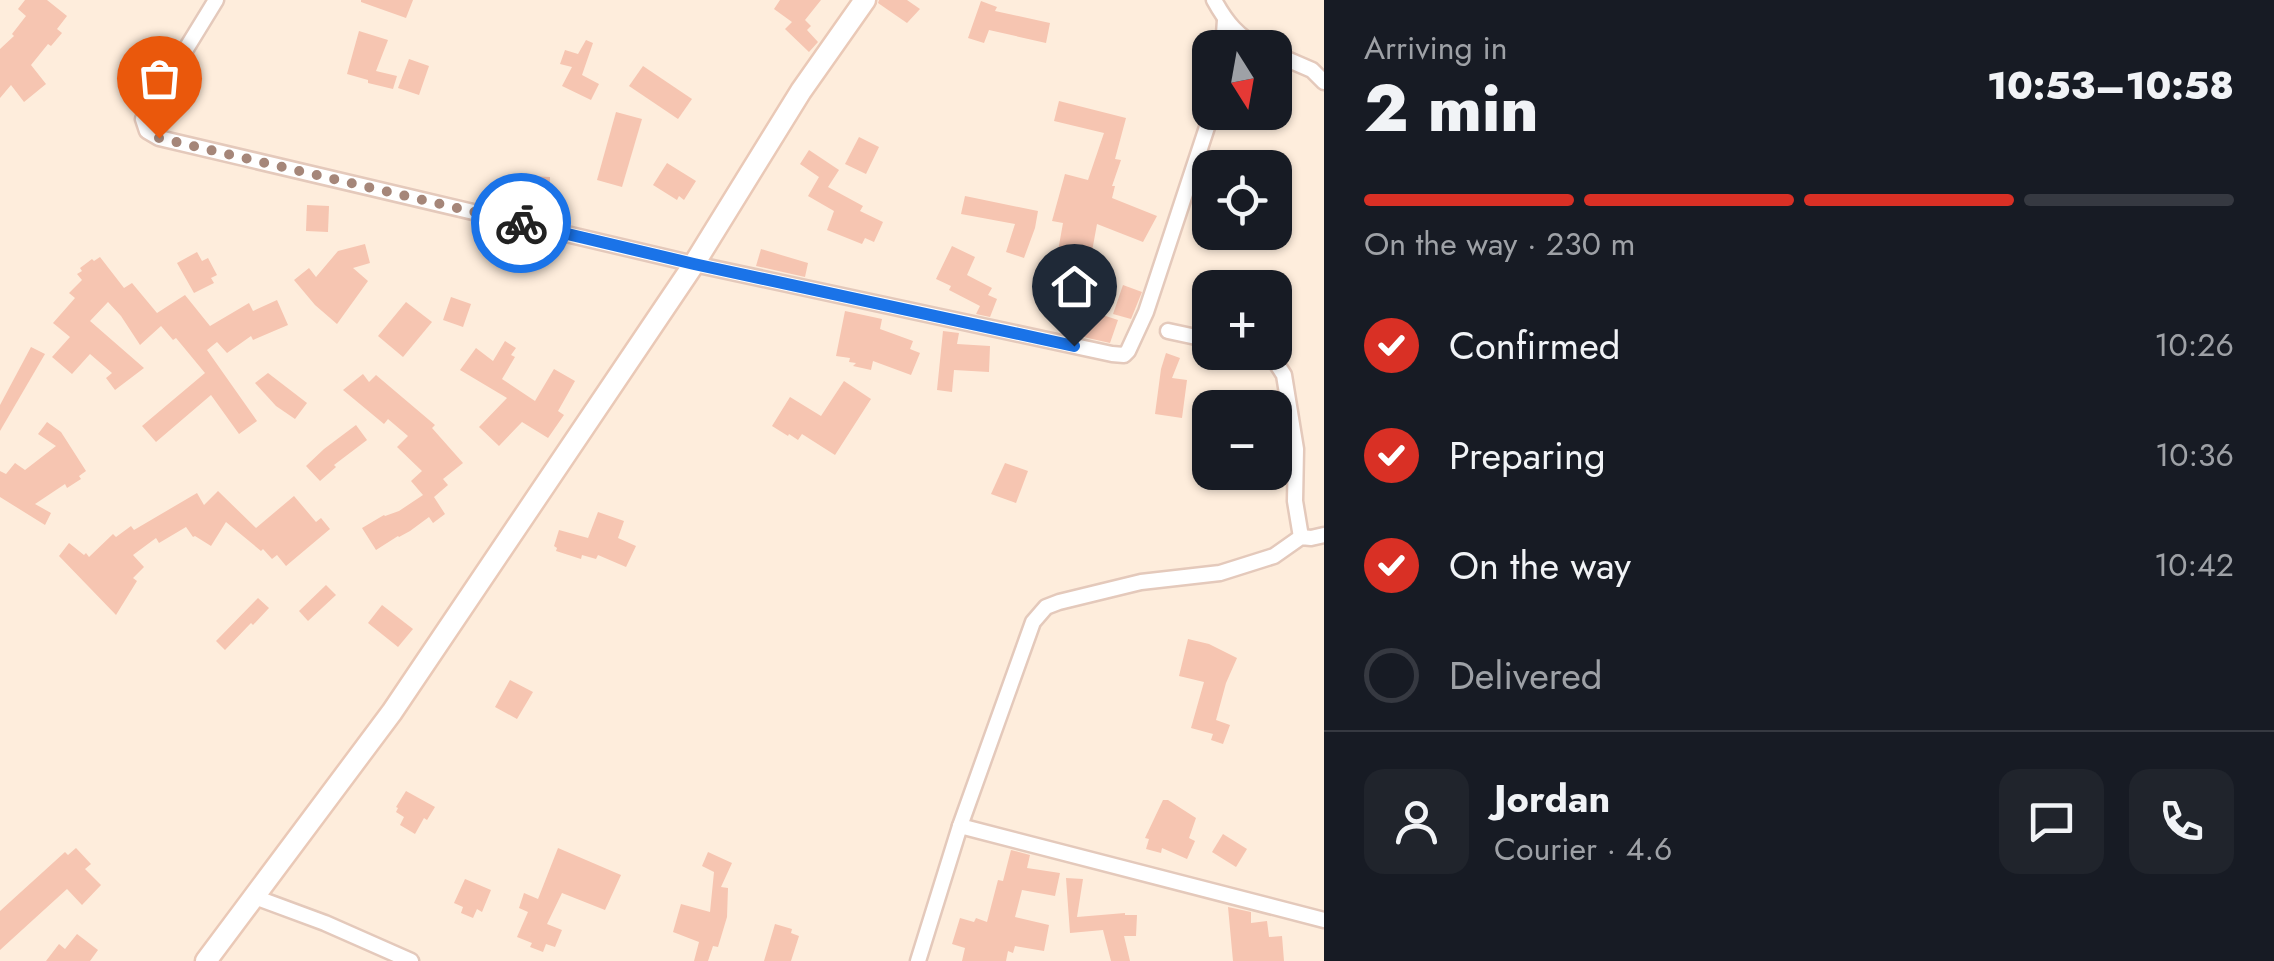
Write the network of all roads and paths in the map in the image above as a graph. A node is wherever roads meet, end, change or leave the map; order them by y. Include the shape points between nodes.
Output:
1 (216, 0) edge
2 (865, 0) edge
3 (1214, 0) edge
4 (1225, 20) junction
5 (1224, 30) edge
6 (1234, 30) edge
7 (1292, 61) edge
8 (1324, 82) edge
9 (1206, 130) edge
10 (694, 264) junction
11 (1168, 330) dead end
12 (1192, 336) edge
13 (1281, 370) edge
14 (1324, 535) edge
15 (1301, 537) junction
16 (960, 826) junction
17 (252, 896) junction
18 (1324, 920) edge
19 (206, 961) edge
20 (411, 961) edge
21 (918, 961) edge

1 - 10 street via 142,118 159,138
2 - 10 street
3 - 4 street
4 - 5 street
4 - 6 street
7 - 8 street
9 - 10 street via 1146,312 1124,355
10 - 17 street via 392,712
11 - 12 street
13 - 15 street via 1296,448
14 - 15 street
15 - 16 street via 1274,556 1220,574 1141,582 1046,607 1033,622
16 - 18 street
16 - 21 street
17 - 19 street
17 - 20 street

